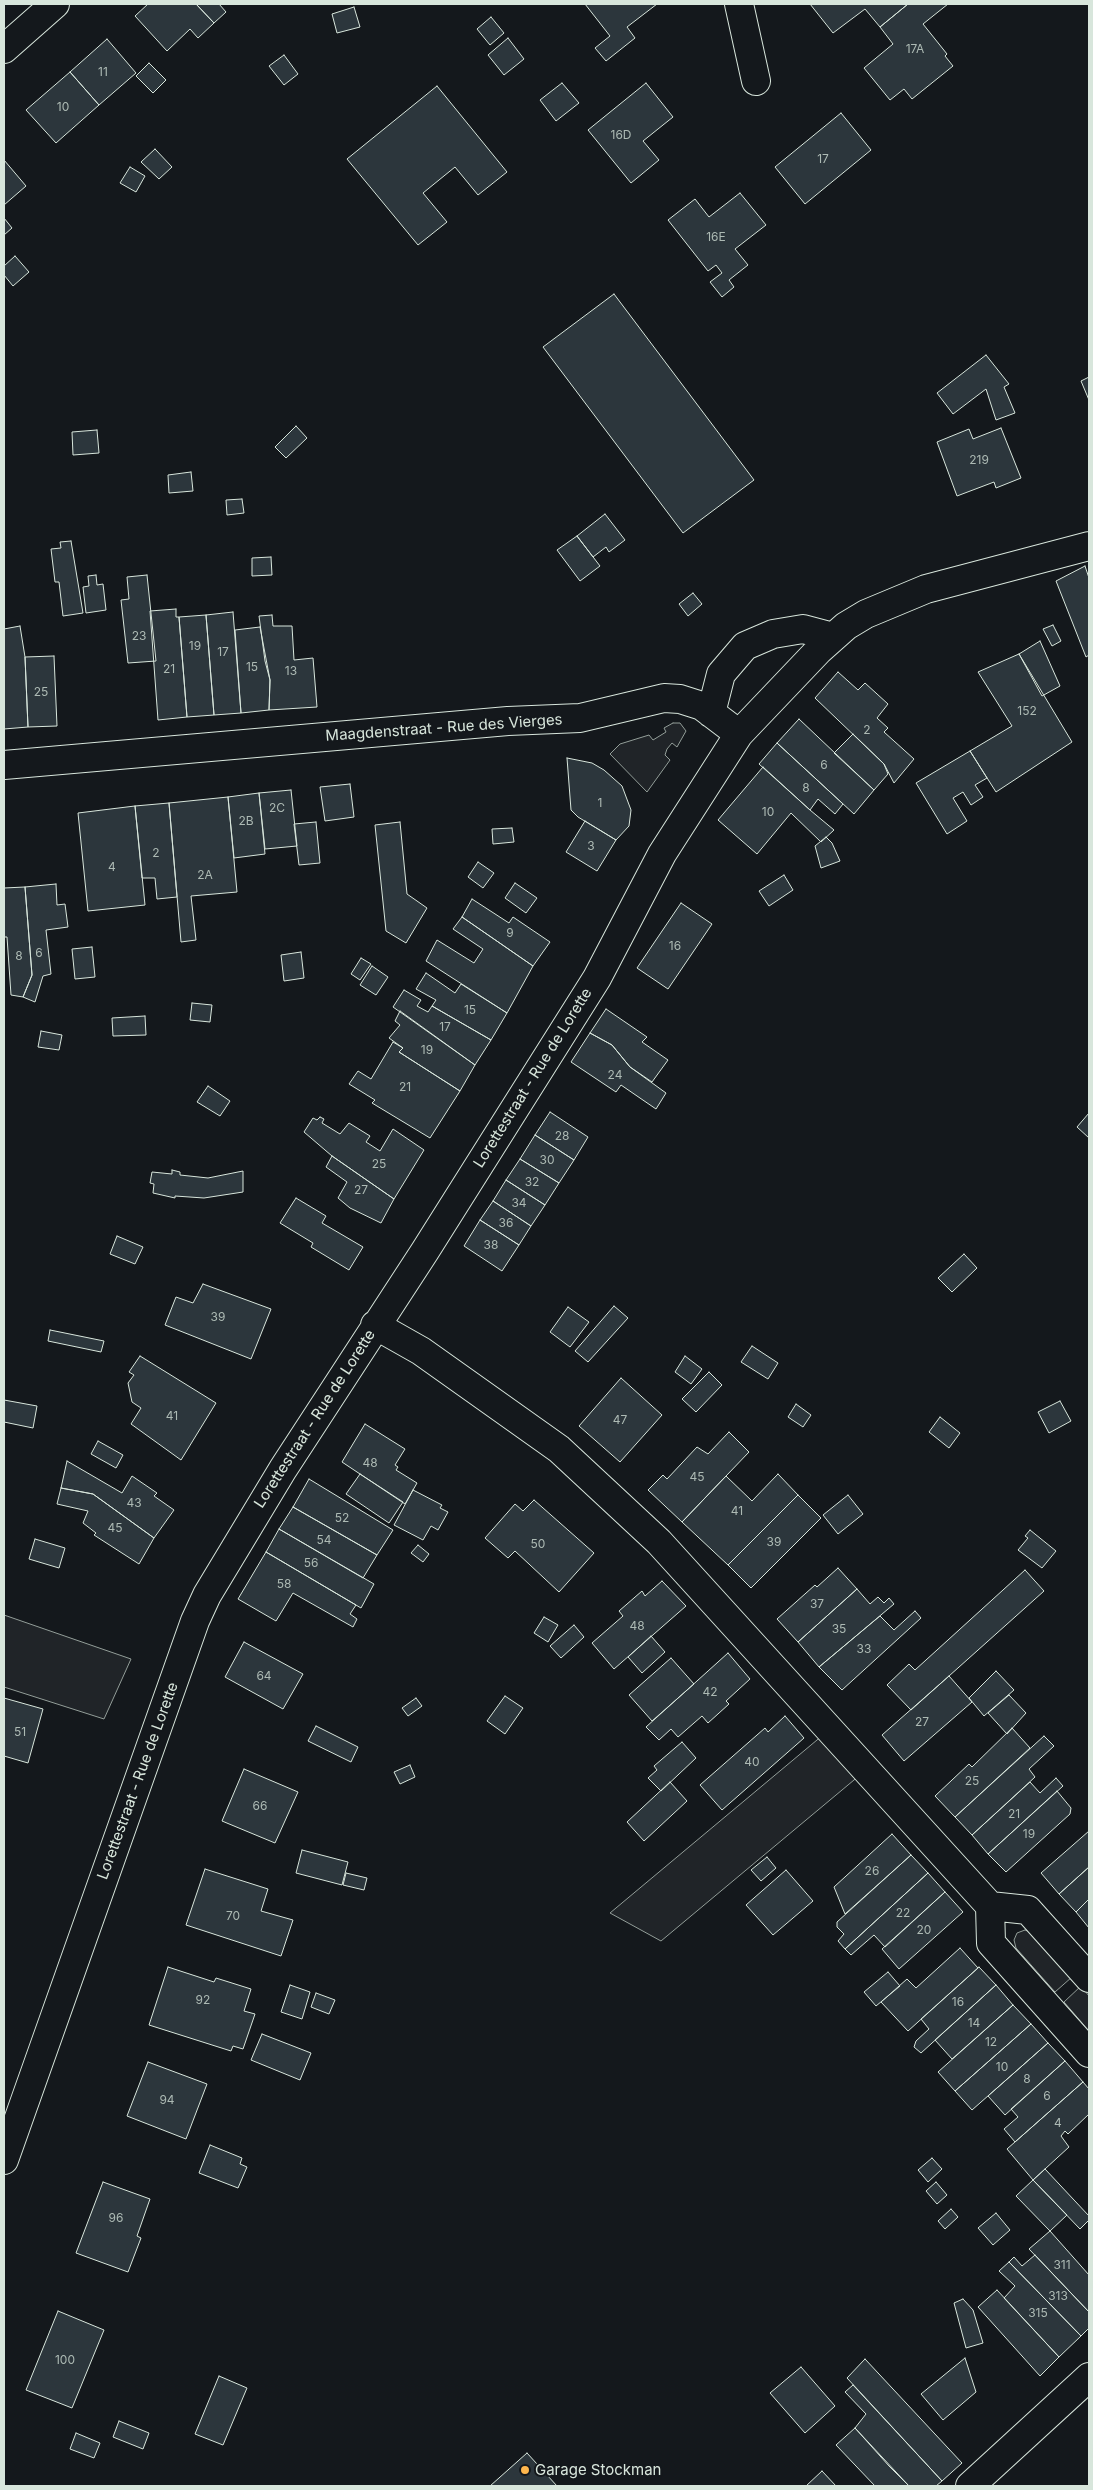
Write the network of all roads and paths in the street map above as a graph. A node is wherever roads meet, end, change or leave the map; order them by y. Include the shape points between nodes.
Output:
1 (55, 4) edge
2 (739, 4) edge
3 (4, 49) edge
4 (756, 81) dead end
5 (1089, 546) edge
6 (833, 637) junction
7 (711, 713) junction
8 (740, 734) junction
9 (4, 765) edge
10 (375, 1325) junction
11 (990, 1906) junction
12 (1089, 1978) edge
13 (1089, 2053) edge
14 (4, 2160) edge
15 (1089, 2377) edge
16 (970, 2486) edge

1 - 3 street
2 - 4 street
5 - 6 street, Lorettestraat - Rue de Lorette via 902,598 866,614
6 - 7 street via 803,629 773,634 745,646 721,674
6 - 8 street, Lorettestraat - Rue de Lorette
7 - 8 street
7 - 9 street, Maagdenstraat - Rue des Vierges via 702,706 664,698 580,718 508,721
8 - 10 street, Lorettestraat - Rue de Lorette via 662,854 597,978
10 - 11 street via 421,1351 559,1449 613,1498 707,1594
10 - 14 street, Lorettestraat - Rue de Lorette via 226,1560 195,1621
11 - 12 street via 1028,1910
11 - 13 street via 991,1943
15 - 16 street

